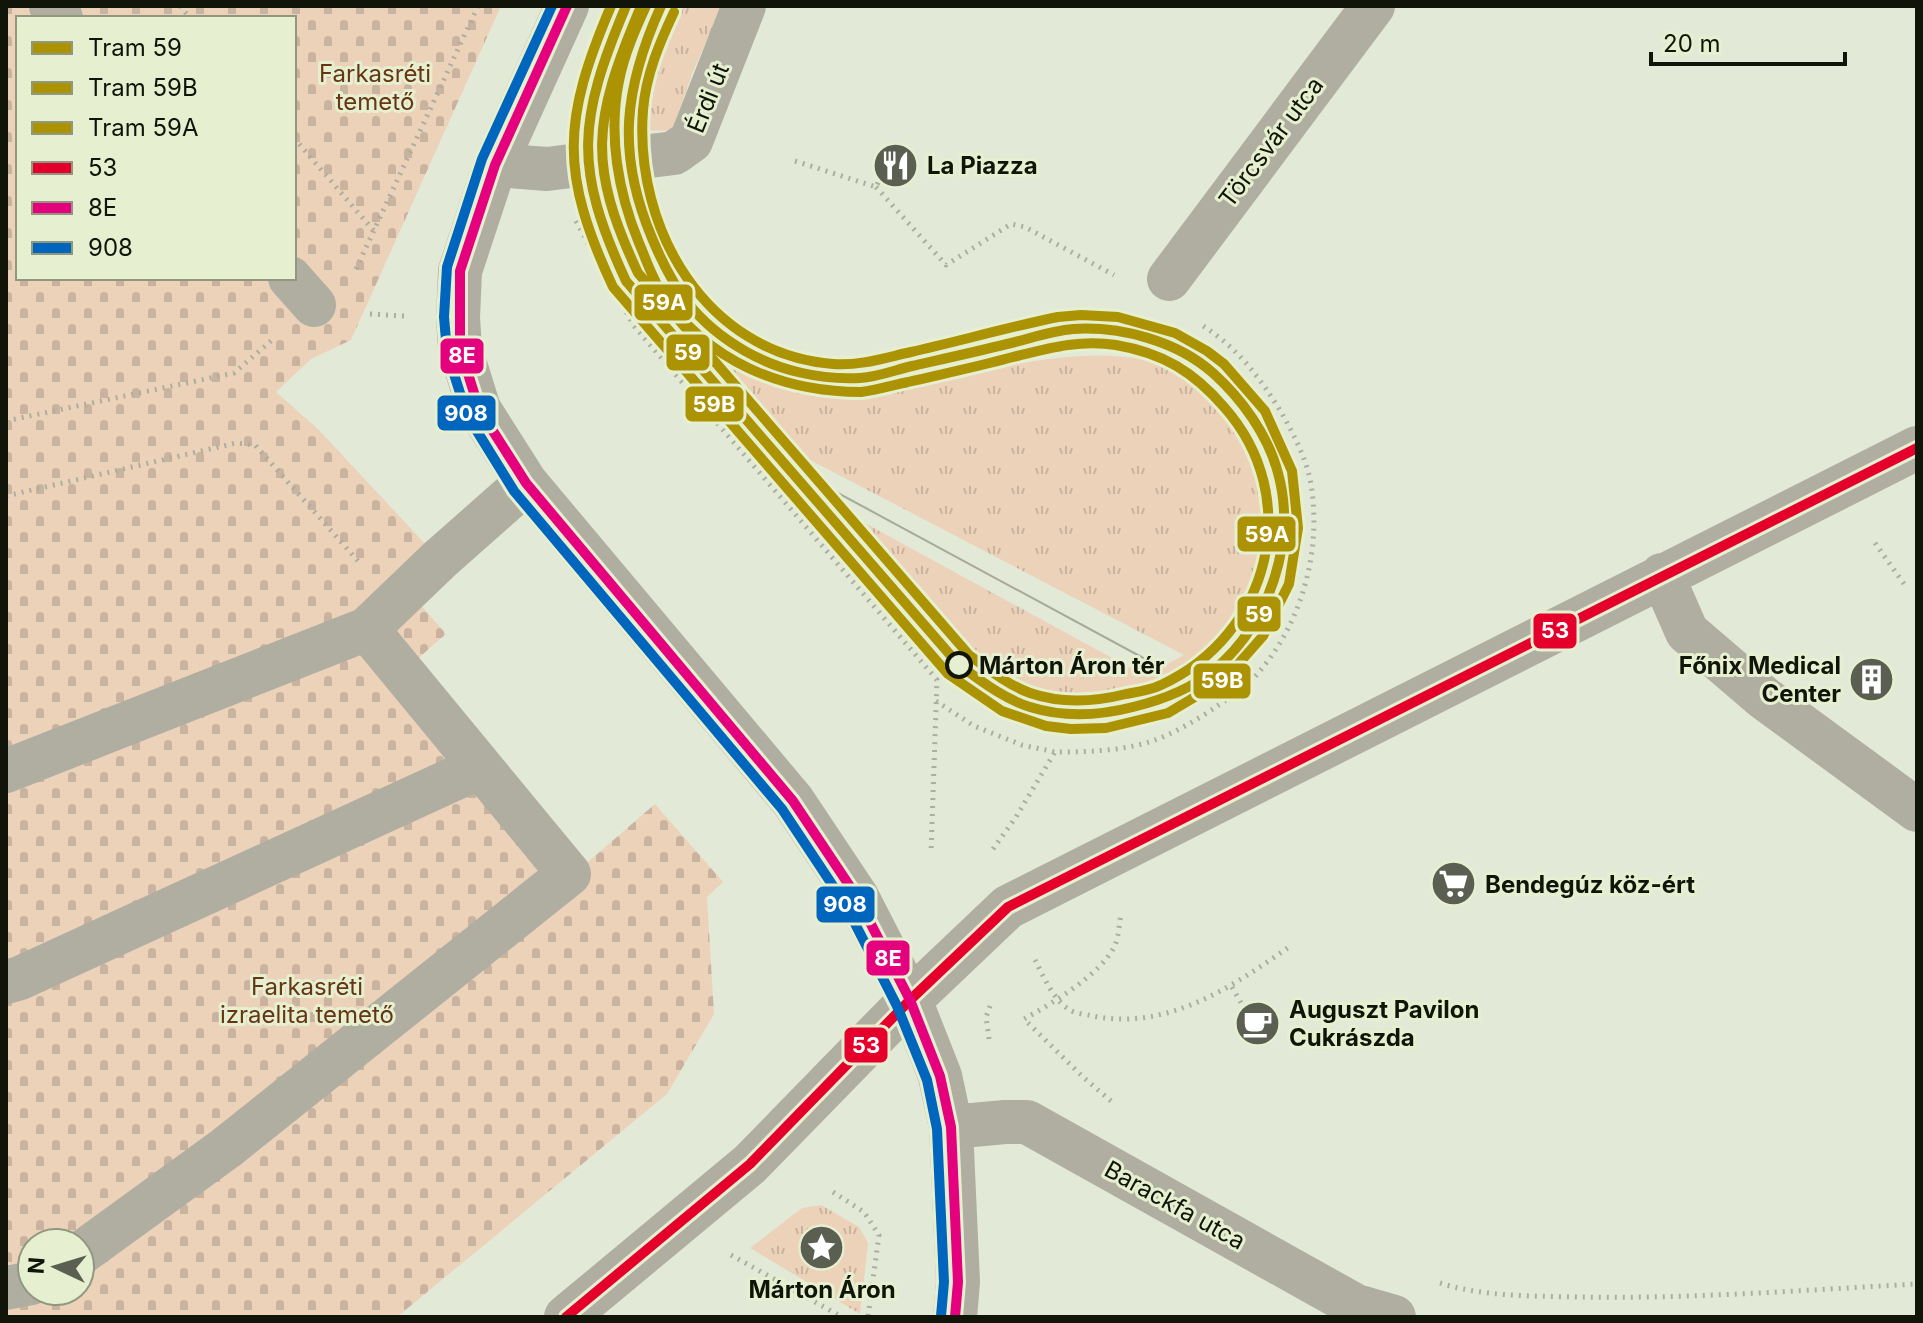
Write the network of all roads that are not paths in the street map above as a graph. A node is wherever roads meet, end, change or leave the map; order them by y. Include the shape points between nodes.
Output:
1 (567, 6) edge
2 (744, 6) edge
3 (1373, 6) edge
4 (495, 165) junction
5 (1163, 288) road end
6 (1917, 448) edge
7 (526, 483) junction
8 (1662, 575) junction
9 (381, 616) junction
10 (480, 767) junction
11 (6, 771) edge
12 (1917, 810) edge
13 (6, 982) edge
14 (910, 1000) junction
15 (951, 1127) junction
16 (96, 1242) edge
17 (566, 1317) edge
18 (955, 1317) edge
19 (1394, 1317) edge

1 - 4 street
2 - 4 street, Érdi út via 706,144 547,169
3 - 5 street, Törcsvár utca
4 - 7 street via 460,271 460,348 479,409
6 - 8 street
7 - 9 street
7 - 14 street via 793,801 857,897
8 - 12 street via 1687,632 1764,698
8 - 14 street via 1008,907
9 - 10 street
9 - 11 street
10 - 13 street
10 - 16 street via 569,874 226,1148
14 - 15 street via 940,1076
14 - 17 street via 750,1164
15 - 18 street
15 - 19 street, Barackfa utca via 1027,1122 1356,1306

